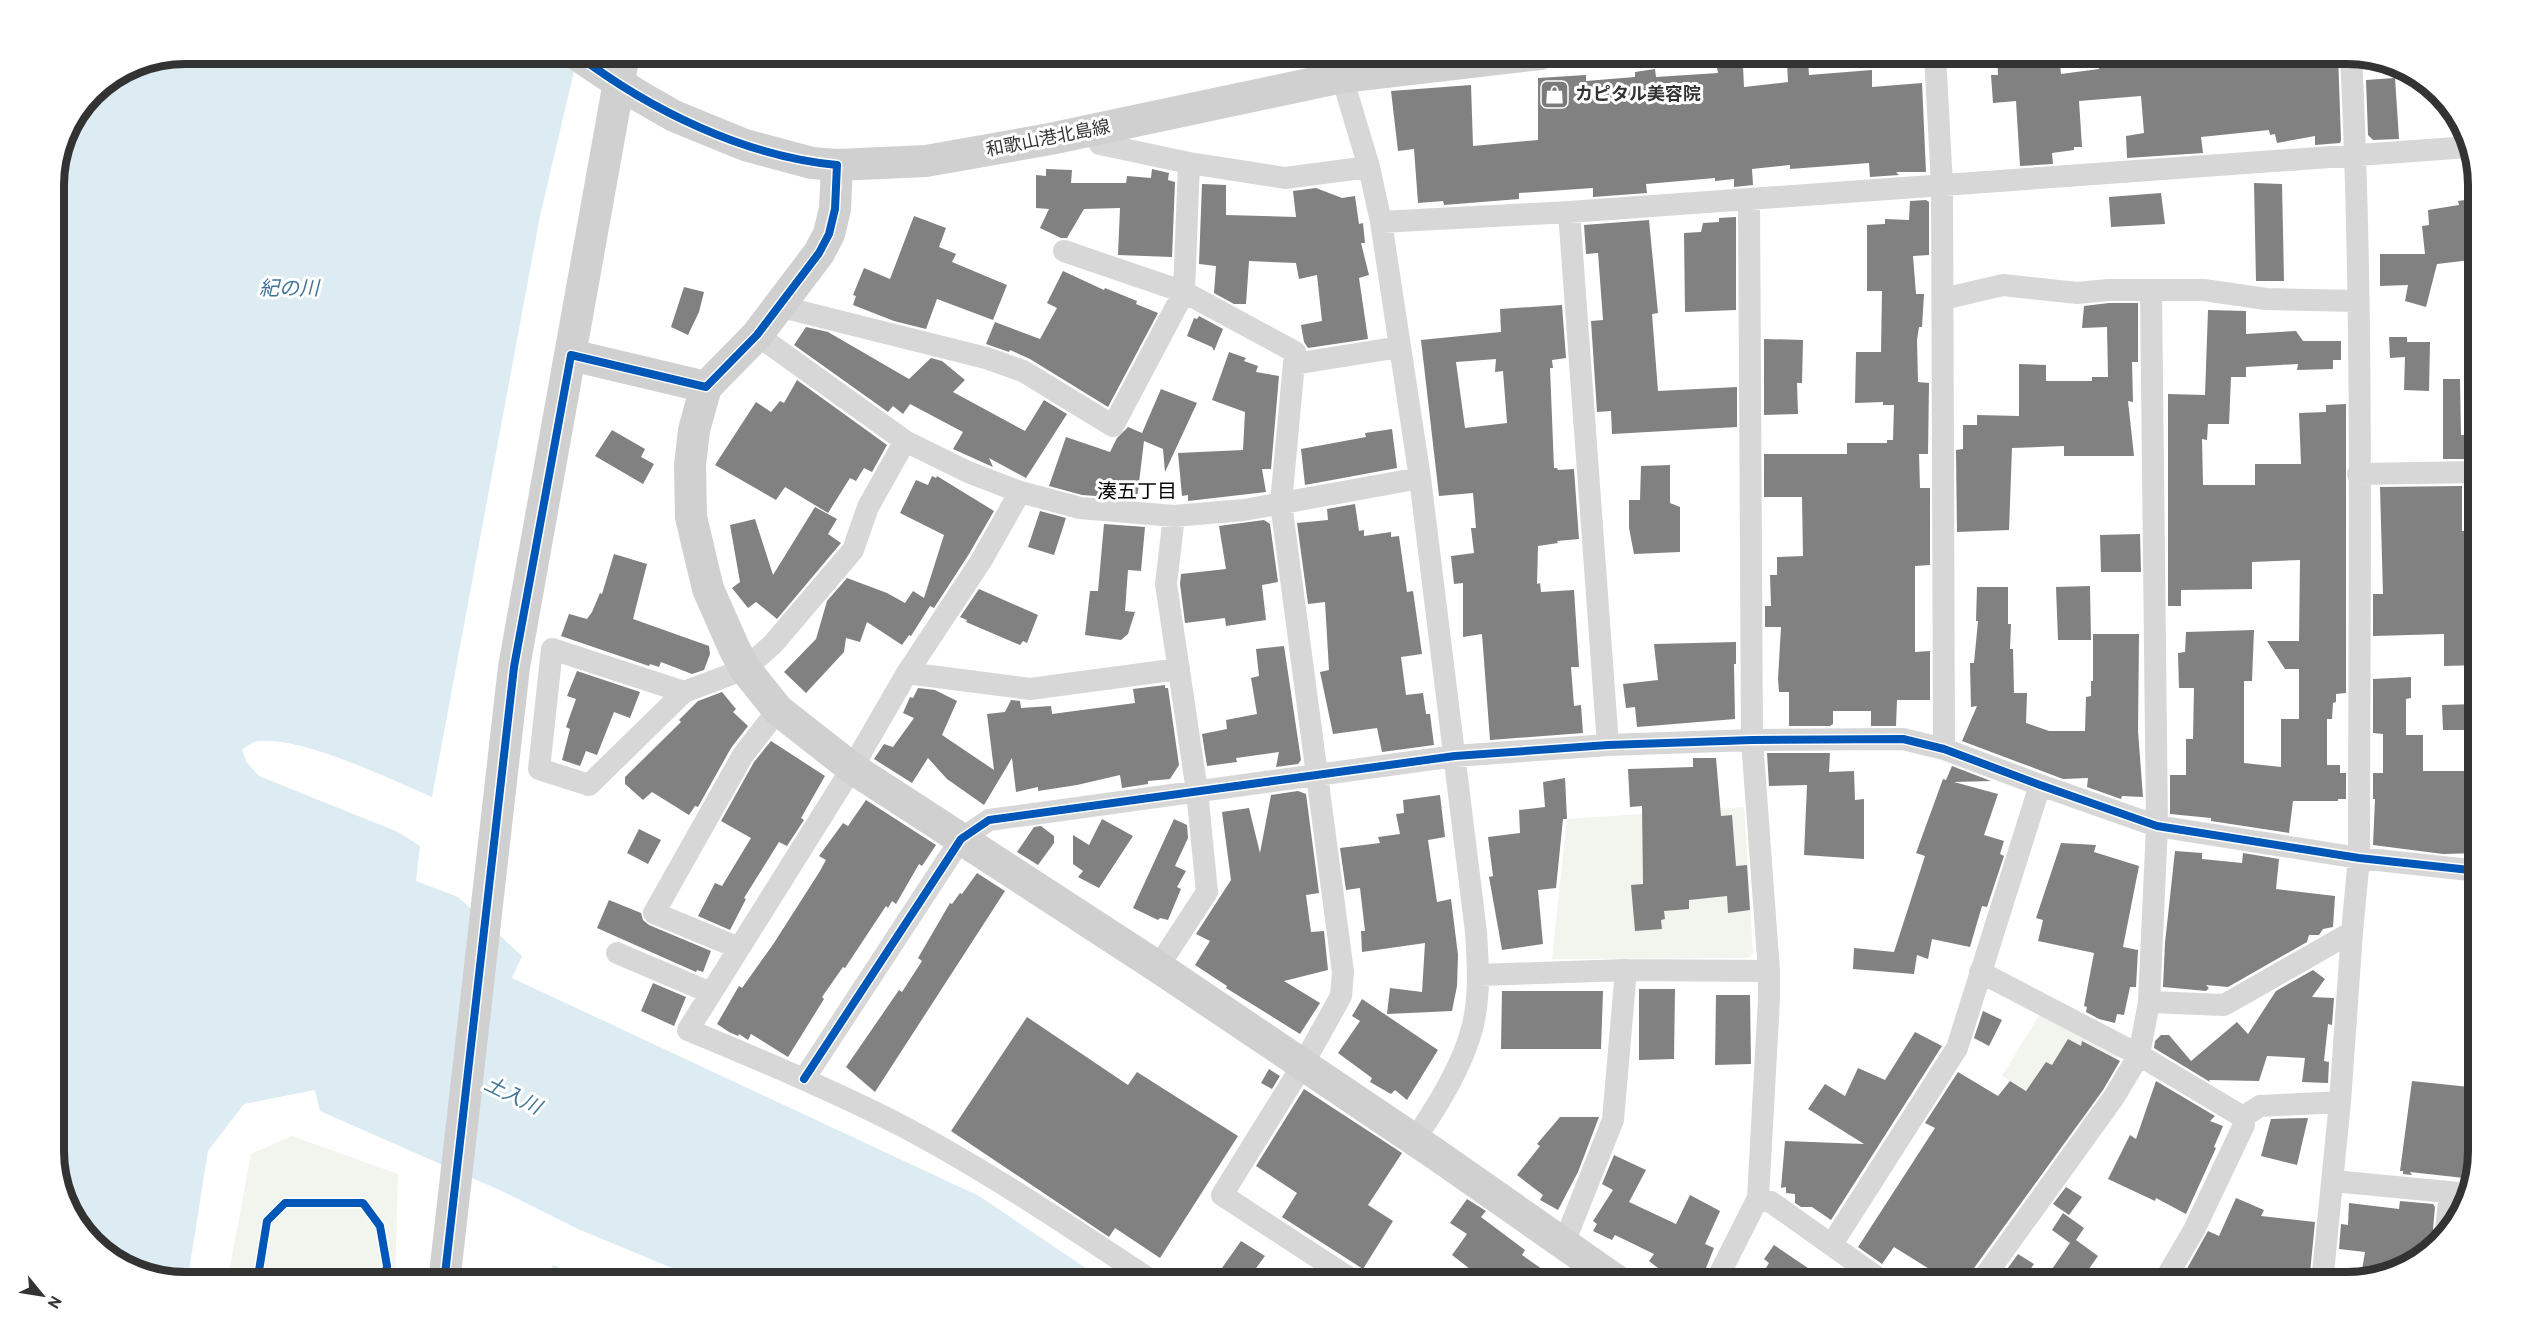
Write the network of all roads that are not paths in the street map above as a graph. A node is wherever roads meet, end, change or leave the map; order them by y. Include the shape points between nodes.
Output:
1 (591, 64) edge
2 (622, 64) edge
3 (1454, 64) edge
4 (1936, 64) edge
5 (2351, 64) edge
6 (1342, 77) junction
7 (1091, 130) junction
8 (2462, 147) edge
9 (2356, 154) junction
10 (1189, 163) junction
11 (837, 165) junction
12 (1368, 167) junction
13 (1942, 186) junction
14 (1749, 199) junction
15 (1569, 212) junction
16 (1381, 222) junction
17 (1064, 251) dead end
18 (2151, 291) junction
19 (1184, 292) junction
20 (1943, 298) junction
21 (2358, 301) junction
22 (778, 306) junction
23 (757, 335) junction
24 (1400, 347) junction
25 (571, 355) junction
26 (1294, 363) junction
27 (706, 387) junction
28 (905, 441) junction
29 (2468, 472) edge
30 (2358, 474) junction
31 (1420, 478) junction
32 (1020, 492) junction
33 (1281, 503) junction
34 (1174, 516) junction
35 (745, 669) junction
36 (1179, 669) junction
37 (907, 673) junction
38 (684, 692) junction
39 (778, 710) junction
40 (1752, 740) junction
41 (1608, 746) junction
42 (1944, 749) junction
43 (1455, 756) junction
44 (852, 768) junction
45 (1316, 775) junction
46 (2040, 785) junction
47 (1197, 791) junction
48 (2157, 825) junction
49 (961, 839) junction
50 (2360, 858) junction
51 (2468, 870) edge
52 (2352, 932) junction
53 (739, 948) junction
54 (617, 954) dead end
55 (1158, 967) junction
56 (1626, 970) junction
57 (1769, 971) junction
58 (1980, 972) junction
59 (1478, 975) junction
60 (711, 993) junction
61 (2149, 1002) junction
62 (2139, 1055) junction
63 (1302, 1066) junction
64 (804, 1079) junction
65 (2340, 1102) junction
66 (2243, 1116) junction
67 (1414, 1141) junction
68 (2333, 1181) junction
69 (2459, 1193) edge
70 (1758, 1198) junction
71 (2453, 1211) edge
72 (1564, 1243) junction
73 (1832, 1244) junction
74 (445, 1272) edge
75 (1138, 1272) edge
76 (1340, 1272) edge
77 (1605, 1272) edge
78 (1721, 1272) edge
79 (1871, 1272) edge
80 (1988, 1272) edge
81 (2169, 1272) edge
82 (2323, 1272) edge

1 - 11 street, 和歌山港北島線, bridge via 675,116 745,145
2 - 25 street
3 - 6 street, 和歌山港北島線
4 - 13 street
5 - 9 street
6 - 7 street, 和歌山港北島線
6 - 12 street
7 - 10 street via 1100,144
7 - 11 street, 和歌山港北島線 via 927,161
8 - 9 street
9 - 13 street
9 - 21 street
10 - 12 street via 1285,178
10 - 19 street
11 - 22 street via 835,209 829,234
12 - 16 street
13 - 14 street
13 - 20 street
14 - 15 street
14 - 40 street
15 - 16 street
15 - 41 street
16 - 24 street
17 - 19 street
18 - 20 street via 2077,293 2003,285
18 - 21 street via 2204,290 2266,299
18 - 48 street
19 - 22 street via 1113,426 1023,370
19 - 26 street via 1295,352
20 - 42 street
21 - 30 street
22 - 23 street
23 - 27 street
23 - 28 street
24 - 26 street
24 - 31 street
25 - 27 street
25 - 74 street via 514,666
26 - 33 street
27 - 35 street via 691,453 691,517 708,589
28 - 32 street
28 - 35 street via 868,507 854,550 773,644
29 - 30 street
30 - 50 street
31 - 33 street
31 - 43 street
32 - 34 street via 1080,508
32 - 37 street via 981,561
33 - 34 street
33 - 45 street
34 - 36 street via 1166,585
35 - 38 street
35 - 39 street
36 - 37 street via 1030,689
36 - 47 street
37 - 44 street
38 - 38 street via 589,785 539,769 552,649
39 - 44 street
39 - 53 street via 743,755 654,913
40 - 41 street
40 - 42 street via 1904,739
40 - 57 street
41 - 43 street
42 - 46 street
43 - 45 street
43 - 59 street
44 - 49 street
44 - 53 street
45 - 47 street
45 - 63 street via 1343,972 1341,996
46 - 48 street
46 - 58 street
47 - 49 street via 989,820
47 - 55 street via 1207,892
48 - 50 street
48 - 61 street
49 - 55 street
49 - 64 street
50 - 51 street
50 - 52 street
52 - 61 street via 2224,1005
52 - 65 street
53 - 60 street
54 - 60 street
55 - 63 street
56 - 57 street
56 - 59 street
56 - 72 street via 1612,1120
57 - 70 street
58 - 62 street
58 - 73 street via 1957,1048
59 - 67 street via 1473,1025 1459,1062
60 - 64 street via 688,1029
61 - 62 street
62 - 66 street
62 - 80 street via 2114,1097
63 - 67 street
63 - 76 street via 1222,1195
64 - 75 street via 903,1127 1006,1185
65 - 66 street via 2260,1106
65 - 68 street
66 - 81 street via 2239,1136
67 - 72 street
68 - 69 street
68 - 82 street
69 - 71 street
70 - 73 street via 1771,1202
70 - 78 street
72 - 77 street
73 - 79 street

